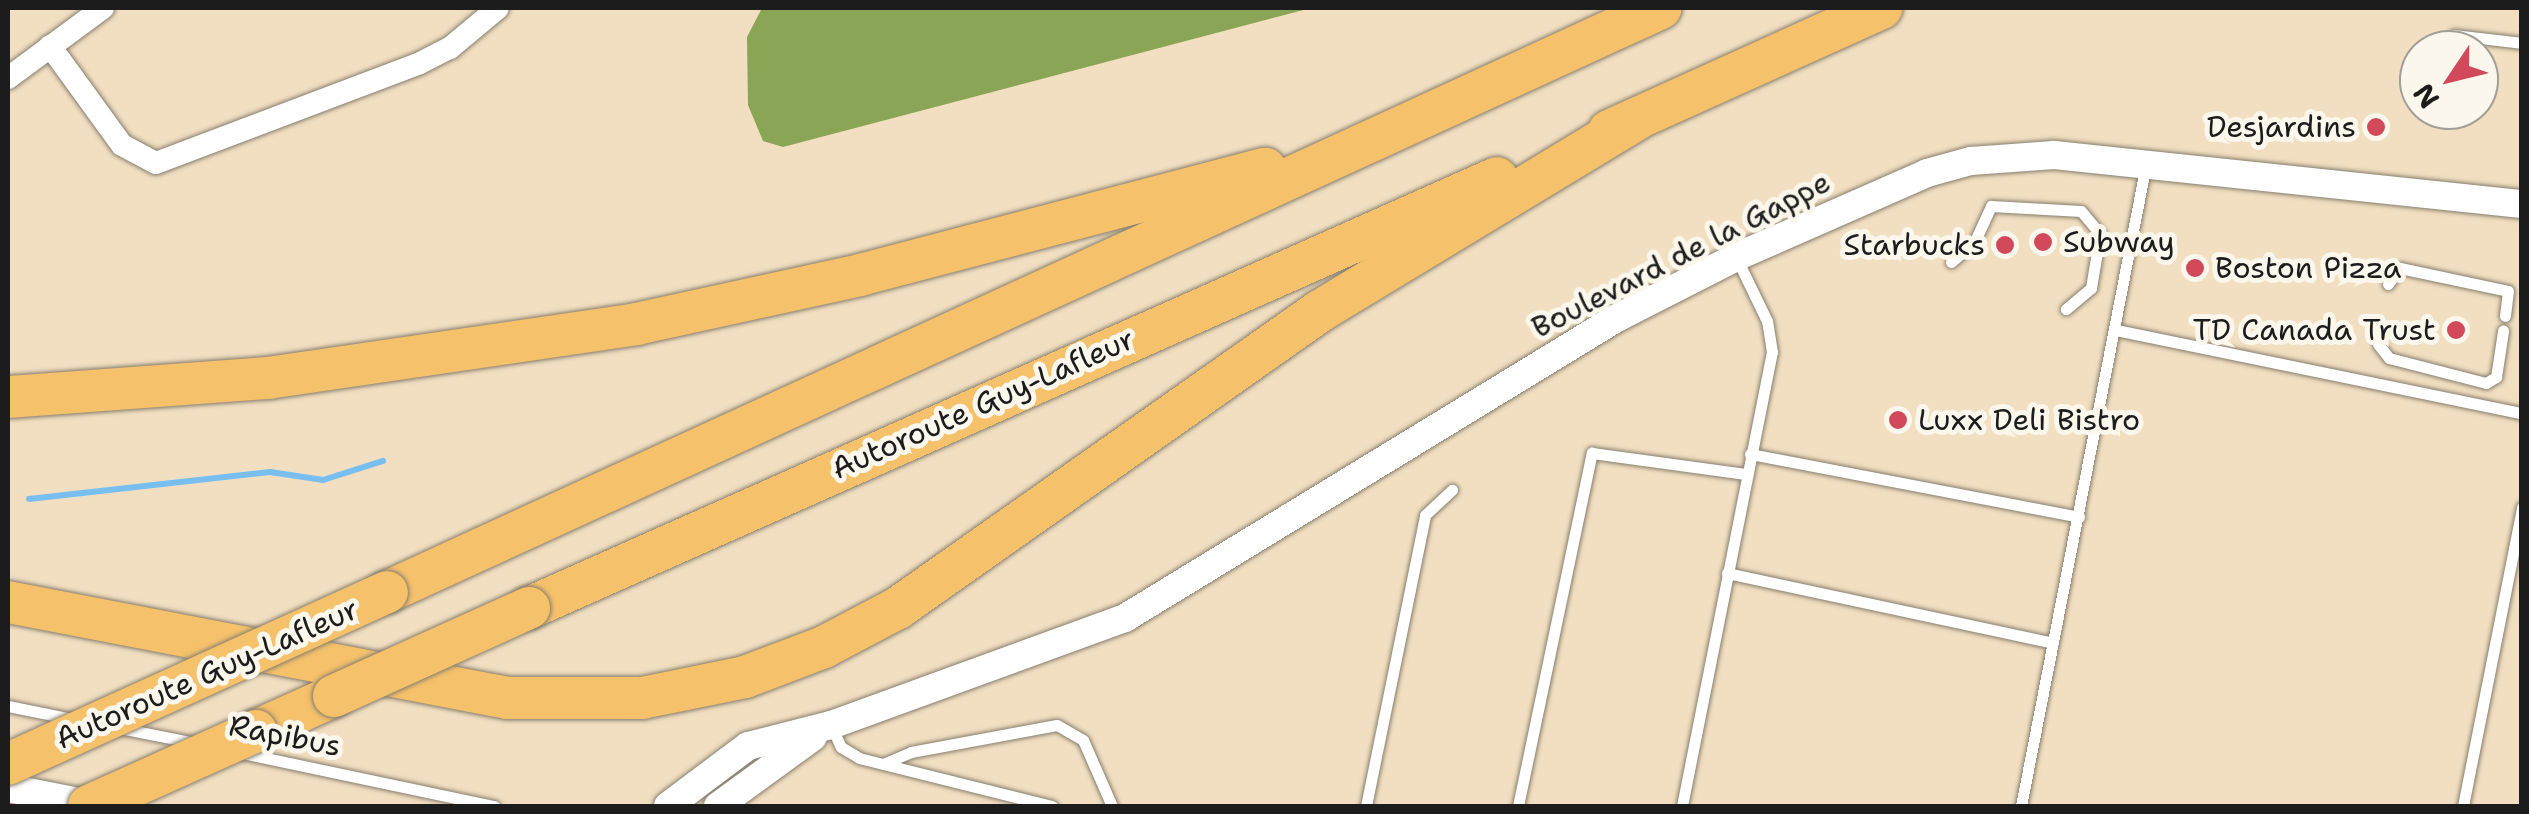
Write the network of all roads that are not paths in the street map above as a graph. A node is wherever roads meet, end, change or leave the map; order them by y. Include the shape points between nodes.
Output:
1 (103, 8) edge
2 (498, 8) edge
3 (1661, 8) edge
4 (1880, 8) edge
5 (50, 46) junction
6 (8, 78) edge
7 (1635, 120) junction
8 (1348, 150) junction
9 (2146, 164) junction
10 (2522, 204) edge
11 (1736, 257) junction
12 (1951, 262) dead end
13 (2388, 284) dead end
14 (2066, 308) dead end
15 (2505, 316) dead end
16 (2116, 330) junction
17 (2503, 331) dead end
18 (2378, 344) dead end
19 (8, 397) edge
20 (2522, 413) edge
21 (1750, 454) junction
22 (1746, 474) junction
23 (1452, 490) dead end
24 (2522, 507) edge
25 (2078, 517) junction
26 (1727, 573) junction
27 (10, 602) edge
28 (2054, 643) junction
29 (8, 706) edge
30 (830, 725) junction
31 (256, 731) junction
32 (8, 764) edge
33 (883, 764) junction
34 (8, 788) edge
35 (89, 806) edge
36 (98, 806) edge
37 (110, 806) edge
38 (494, 806) edge
39 (668, 806) edge
40 (718, 806) edge
41 (1052, 806) edge
42 (1112, 806) edge
43 (1366, 806) edge
44 (1518, 806) edge
45 (1682, 806) edge
46 (2021, 806) edge
47 (2464, 806) edge

1 - 5 street
2 - 5 street via 450,48 420,63 156,163 122,145
3 - 8 highway, Autoroute Guy-Lafleur
4 - 7 highway, Autoroute Guy-Lafleur
5 - 6 street
7 - 27 highway via 1320,311 898,608 824,648 745,676 642,698 508,698
7 - 31 highway, Autoroute Guy-Lafleur, bridge via 1379,226
8 - 19 highway via 636,324 389,363
8 - 32 highway, Autoroute Guy-Lafleur, bridge
9 - 10 street, Boulevard de la Gappe
9 - 11 street, Boulevard de la Gappe via 2034,154 1971,161 1886,189
9 - 16 lane
11 - 21 lane via 1772,344
11 - 30 street, Boulevard de la Gappe via 1565,348 1142,610 1073,641
12 - 14 lane via 1974,244 1991,206 2081,211 2100,228 2097,252 2091,288
13 - 15 lane via 2400,268 2508,291
16 - 20 lane
16 - 25 lane
17 - 18 lane via 2496,378 2486,383 2389,358
21 - 22 lane
21 - 25 lane
22 - 26 lane
22 - 44 lane via 1592,453
23 - 43 lane via 1426,515
24 - 47 lane
25 - 28 lane
26 - 28 lane
26 - 45 lane
28 - 46 lane
29 - 38 lane, Rapibus
30 - 33 lane via 846,751
30 - 39 street, Boulevard de la Gappe via 748,746
30 - 40 street, Boulevard de la Gappe
31 - 35 highway, Autoroute Guy-Lafleur, bridge
31 - 37 highway, bridge
33 - 41 lane
33 - 42 lane via 911,752 1057,724 1083,740
34 - 36 street

